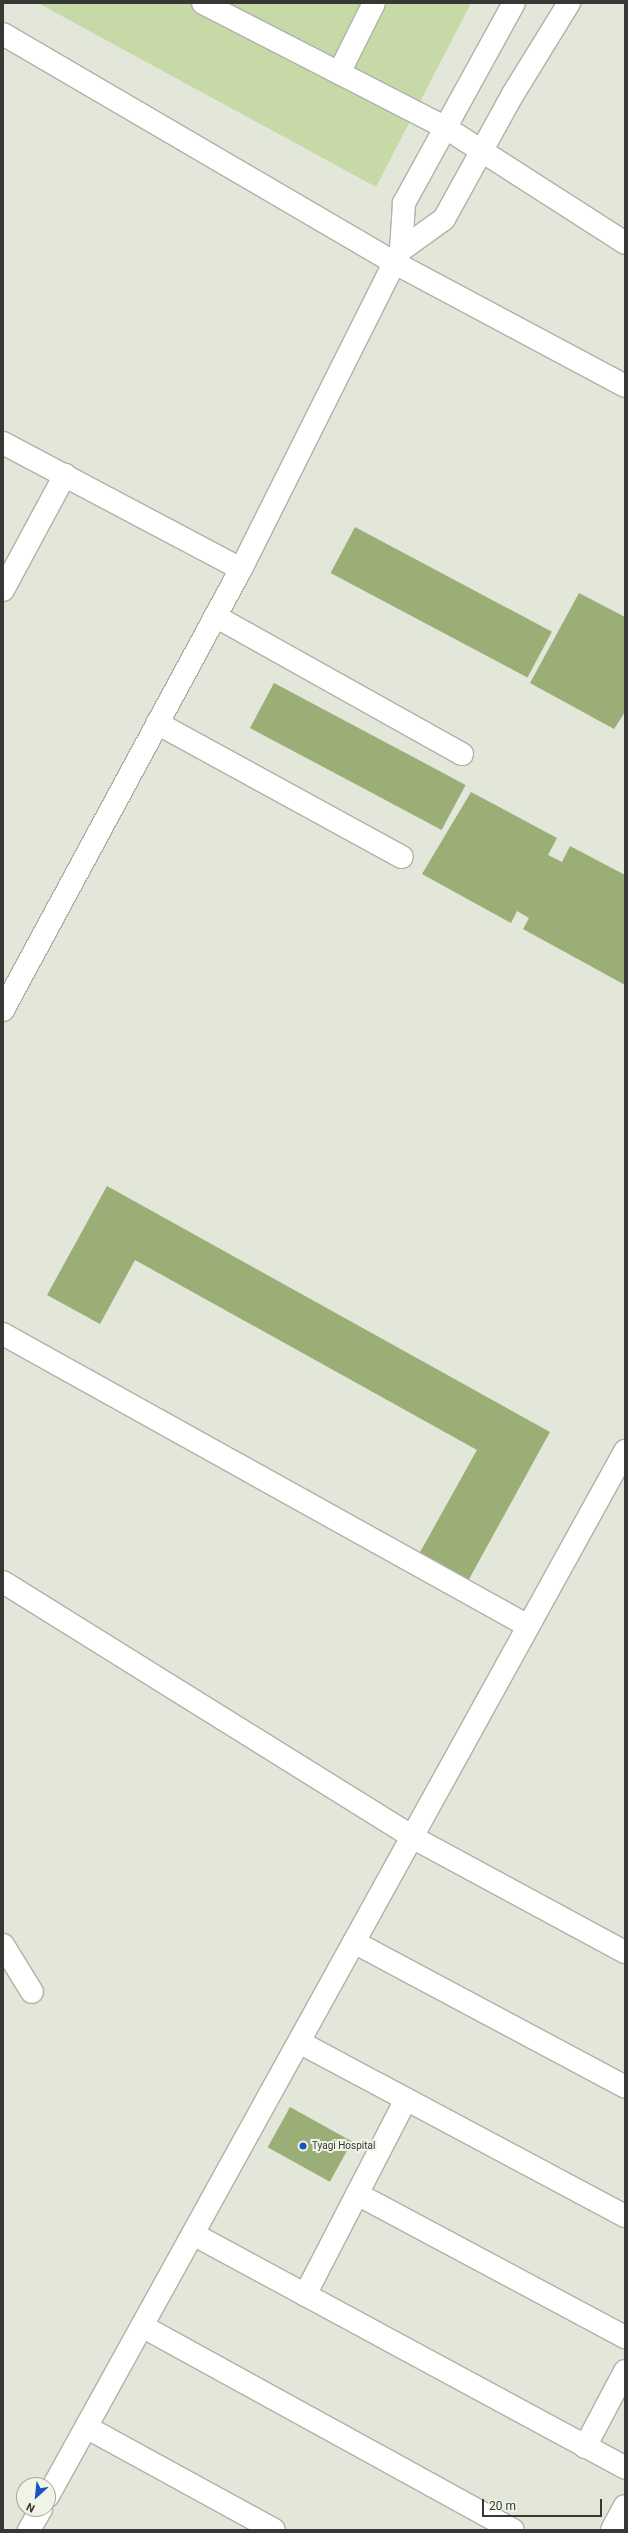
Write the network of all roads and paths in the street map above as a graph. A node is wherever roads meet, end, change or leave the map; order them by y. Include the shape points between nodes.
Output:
1 (203, 3) edge
2 (374, 3) edge
3 (514, 3) edge
4 (569, 3) edge
5 (3, 34) edge
6 (338, 73) junction
7 (446, 128) junction
8 (482, 150) junction
9 (625, 243) edge
10 (398, 256) junction
11 (625, 386) edge
12 (3, 442) edge
13 (65, 475) junction
14 (9, 565) edge
15 (241, 569) junction
16 (3, 590) edge
17 (215, 616) junction
18 (157, 723) junction
19 (462, 754) dead end
20 (402, 857) dead end
21 (3, 1010) edge
22 (3, 1334) edge
23 (625, 1451) edge
24 (3, 1582) edge
25 (528, 1626) junction
26 (412, 1837) junction
27 (354, 1942) junction
28 (3, 1945) edge
29 (625, 1952) edge
30 (32, 1992) dead end
31 (299, 2042) junction
32 (625, 2087) edge
33 (406, 2099) junction
34 (357, 2194) junction
35 (625, 2216) edge
36 (193, 2234) junction
37 (305, 2295) junction
38 (142, 2326) junction
39 (625, 2337) edge
40 (625, 2371) edge
41 (86, 2427) junction
42 (586, 2446) junction
43 (625, 2468) edge
44 (56, 2481) edge
45 (625, 2506) edge
46 (36, 2517) edge
47 (29, 2530) edge
48 (274, 2530) edge
49 (513, 2530) edge
50 (612, 2530) edge

1 - 6 street
2 - 6 street
3 - 7 street
4 - 8 street
5 - 10 street
6 - 7 street
7 - 8 street
7 - 10 street via 404,203
8 - 9 street
8 - 10 street via 444,219
10 - 11 street
10 - 15 street
12 - 13 street
13 - 14 street
13 - 15 street
14 - 16 street
15 - 17 street
17 - 18 street
17 - 19 street
18 - 20 street
18 - 21 street
22 - 25 street
23 - 25 street
24 - 26 street
25 - 26 street
26 - 27 street
26 - 29 street
27 - 31 street
27 - 32 street
28 - 30 street
31 - 33 street
31 - 36 street
33 - 34 street
33 - 35 street
34 - 37 street
34 - 39 street
36 - 37 street
36 - 38 street
37 - 42 street
38 - 41 street
38 - 49 street
40 - 42 street
41 - 44 street
41 - 48 street
42 - 43 street
45 - 50 street
46 - 47 street

